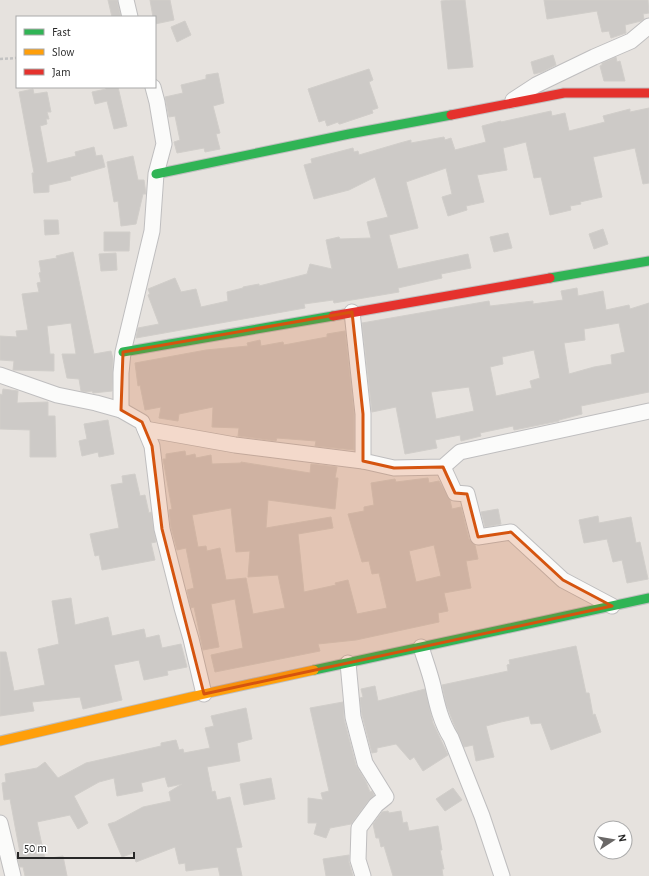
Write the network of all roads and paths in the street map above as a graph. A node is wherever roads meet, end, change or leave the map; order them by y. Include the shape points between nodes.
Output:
1 (126, 0) edge
2 (130, 16) edge
3 (649, 26) edge
4 (16, 58) edge
5 (0, 59) edge
6 (153, 88) edge
7 (649, 93) edge
8 (509, 103) junction
9 (156, 174) junction
10 (649, 261) edge
11 (352, 312) junction
12 (123, 352) junction
13 (0, 375) edge
14 (121, 410) junction
15 (649, 411) edge
16 (146, 429) junction
17 (363, 461) junction
18 (443, 466) junction
19 (649, 598) edge
20 (612, 606) junction
21 (421, 647) junction
22 (348, 663) junction
23 (204, 694) junction
24 (0, 741) edge
25 (0, 823) edge
26 (13, 876) edge
27 (363, 876) edge
28 (502, 876) edge

1 - 2 street
3 - 8 street via 630,41 536,85
4 - 5 path
6 - 9 street via 164,144
7 - 8 street via 564,93
8 - 9 street
9 - 12 street via 152,231
10 - 11 street
11 - 12 street
11 - 17 street via 363,414
12 - 14 street
13 - 14 street via 57,395
14 - 16 street via 142,422
15 - 18 street via 460,452
16 - 17 street via 235,445
16 - 23 street via 152,446 162,529
17 - 18 street via 394,468
18 - 20 street via 455,493 468,494 478,537 511,532 563,580
19 - 20 street
20 - 21 street
21 - 22 street
21 - 28 street via 440,716 482,816
22 - 23 street
22 - 27 street via 353,717 365,763 386,797 376,805 360,828 358,860
23 - 24 street
25 - 26 street

